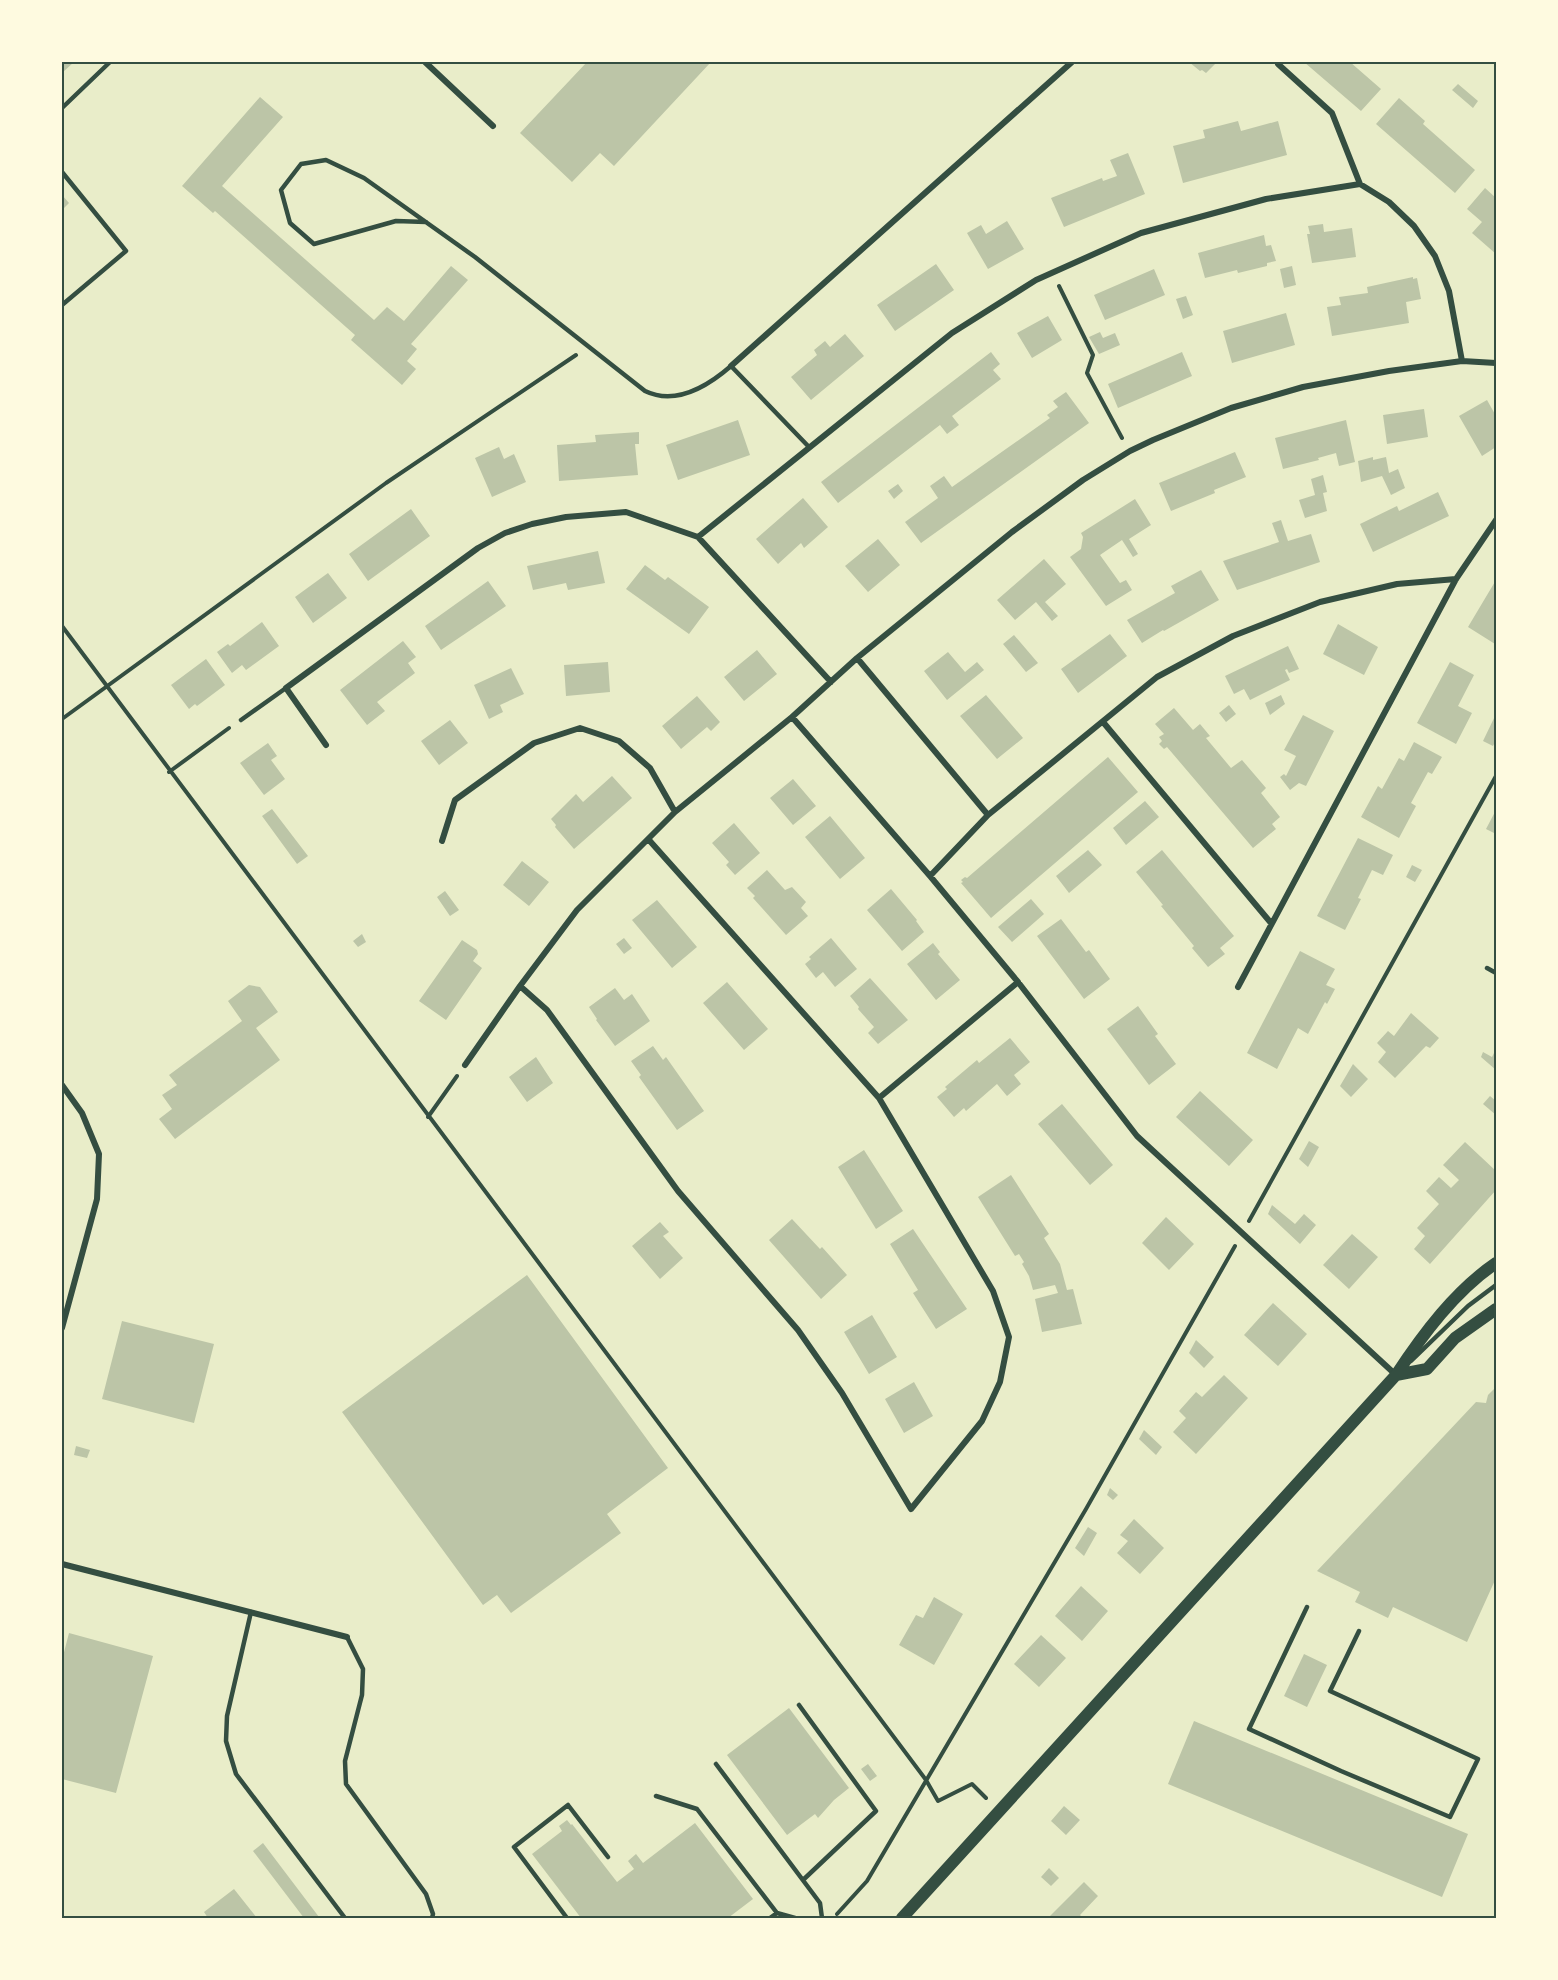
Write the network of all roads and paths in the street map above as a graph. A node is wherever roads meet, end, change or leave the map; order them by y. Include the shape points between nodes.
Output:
1 (110, 62) edge
2 (425, 62) edge
3 (1072, 62) edge
4 (1278, 64) dead end
5 (62, 108) edge
6 (493, 126) dead end
7 (62, 172) edge
8 (1360, 184) junction
9 (426, 222) junction
10 (1052, 272) junction
11 (62, 305) edge
12 (589, 346) junction
13 (1462, 361) junction
14 (1497, 363) edge
15 (731, 366) junction
16 (809, 447) junction
17 (1130, 451) junction
18 (1497, 520) edge
19 (698, 537) junction
20 (1456, 579) junction
21 (62, 626) edge
22 (856, 658) junction
23 (831, 681) junction
24 (106, 688) junction
25 (286, 688) junction
26 (792, 717) junction
27 (62, 719) edge
28 (240, 720) joint
29 (1103, 722) junction
30 (326, 745) dead end
31 (169, 772) junction
32 (1497, 776) edge
33 (675, 812) junction
34 (988, 815) junction
35 (649, 840) junction
36 (442, 841) dead end
37 (930, 876) junction
38 (1271, 923) junction
39 (1487, 968) dead end
40 (1497, 974) edge
41 (1018, 982) junction
42 (520, 986) junction
43 (1238, 987) dead end
44 (465, 1065) joint
45 (62, 1084) edge
46 (879, 1098) junction
47 (428, 1117) junction
48 (1242, 1233) junction
49 (1497, 1263) edge
50 (1497, 1285) edge
51 (1497, 1308) edge
52 (62, 1328) edge
53 (1396, 1375) junction
54 (62, 1564) edge
55 (1307, 1607) dead end
56 (251, 1612) junction
57 (1359, 1631) dead end
58 (347, 1637) joint
59 (799, 1705) dead end
60 (716, 1764) dead end
61 (926, 1780) junction
62 (656, 1796) dead end
63 (999, 1812) junction
64 (608, 1857) dead end
65 (803, 1880) junction
66 (777, 1913) junction
67 (345, 1918) edge
68 (432, 1918) edge
69 (567, 1918) edge
70 (770, 1918) edge
71 (795, 1918) edge
72 (822, 1918) edge
73 (832, 1918) edge
74 (902, 1918) edge

1 - 5 lane
2 - 6 street
3 - 15 street
4 - 8 street via 1332,113
7 - 11 lane via 126,251
8 - 10 street via 1266,199 1142,233
8 - 13 street via 1389,202 1414,226 1435,256 1449,291
9 - 9 lane via 396,221 314,244 290,223 281,190 301,164 326,160 364,178
9 - 12 lane
10 - 16 street via 952,333
10 - 17 path via 1093,355 1087,373
12 - 15 lane via 645,391 663,397 682,395 711,383
12 - 24 path via 386,483
13 - 14 street
13 - 17 street via 1303,387 1231,408
15 - 16 lane
16 - 19 street
17 - 22 street via 1012,532
18 - 20 street
19 - 23 street
19 - 25 street via 626,512 566,517 505,533 478,548
20 - 29 street via 1397,584 1320,602 1233,636 1157,677
20 - 38 street
21 - 24 path
22 - 23 street
22 - 34 street
23 - 26 street
24 - 27 path
24 - 31 path
25 - 28 lane
25 - 30 street
26 - 33 street
26 - 37 street
28 - 31 path
29 - 34 street
29 - 38 street
31 - 47 path
32 - 48 path
33 - 35 street
33 - 36 street via 650,768 619,741 580,728 534,743 455,800
34 - 37 street
35 - 42 street via 577,910
35 - 46 street
37 - 41 street
38 - 43 street
39 - 40 lane
41 - 46 street
41 - 48 street via 1137,1136
42 - 44 street
42 - 46 street via 547,1010 678,1191 798,1330 842,1393 910,1509 982,1420 1000,1382 1009,1337 993,1291
44 - 47 path
45 - 52 street via 82,1113 99,1154 97,1199
47 - 61 path
48 - 53 street
48 - 61 path
49 - 53 main road via 1442,1314
50 - 53 lane via 1468,1306
51 - 53 main road via 1455,1338 1427,1369
53 - 63 main road
54 - 56 street
55 - 57 lane via 1249,1729 1450,1817 1478,1759 1330,1691
56 - 58 street
56 - 67 lane via 227,1716 226,1741 231,1762 236,1774
58 - 68 lane via 363,1669 362,1695 345,1761 346,1784 426,1894
59 - 65 lane via 876,1810
60 - 65 lane
61 - 63 path via 938,1801 972,1784
61 - 73 path via 867,1881
62 - 66 lane via 697,1809
63 - 74 main road
64 - 69 lane via 568,1805 514,1847
65 - 72 lane via 820,1903
66 - 70 lane
66 - 71 lane

